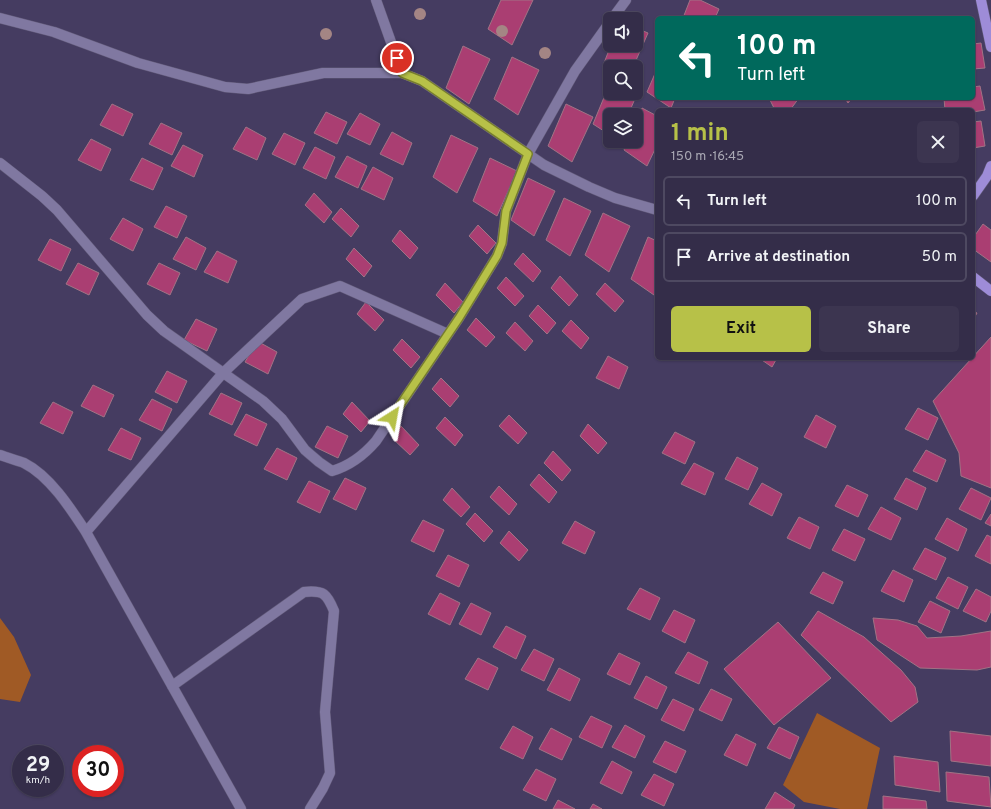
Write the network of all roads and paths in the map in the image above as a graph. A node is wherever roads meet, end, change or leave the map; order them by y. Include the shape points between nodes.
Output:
1 (376, 0) edge
2 (626, 0) edge
3 (981, 0) edge
4 (617, 12) edge
5 (0, 18) edge
6 (603, 32) edge
7 (991, 47) edge
8 (402, 73) junction
9 (528, 154) junction
10 (0, 163) edge
11 (991, 166) edge
12 (975, 193) edge
13 (655, 209) edge
14 (975, 278) edge
15 (991, 290) edge
16 (448, 334) junction
17 (223, 373) junction
18 (0, 456) edge
19 (86, 532) junction
20 (172, 686) junction
21 (240, 809) edge
22 (310, 809) edge

1 - 8 street
2 - 4 street
3 - 7 main road
5 - 8 street via 54,32 138,63 225,87 248,89 323,73
6 - 9 street via 575,72
8 - 9 street via 422,81
9 - 13 street via 544,165 589,187 615,198
9 - 16 street via 506,211 502,243 497,256
10 - 17 street via 57,210 147,315 164,331
11 - 12 main road
14 - 15 main road
16 - 17 street via 340,286 302,299
16 - 17 street via 376,441 366,452 344,467 332,471 305,450 282,419 263,401
17 - 19 street
18 - 19 street via 24,464 53,486
19 - 20 street
20 - 21 street
20 - 22 street via 304,592 317,591 328,598 334,611 325,712 330,773

